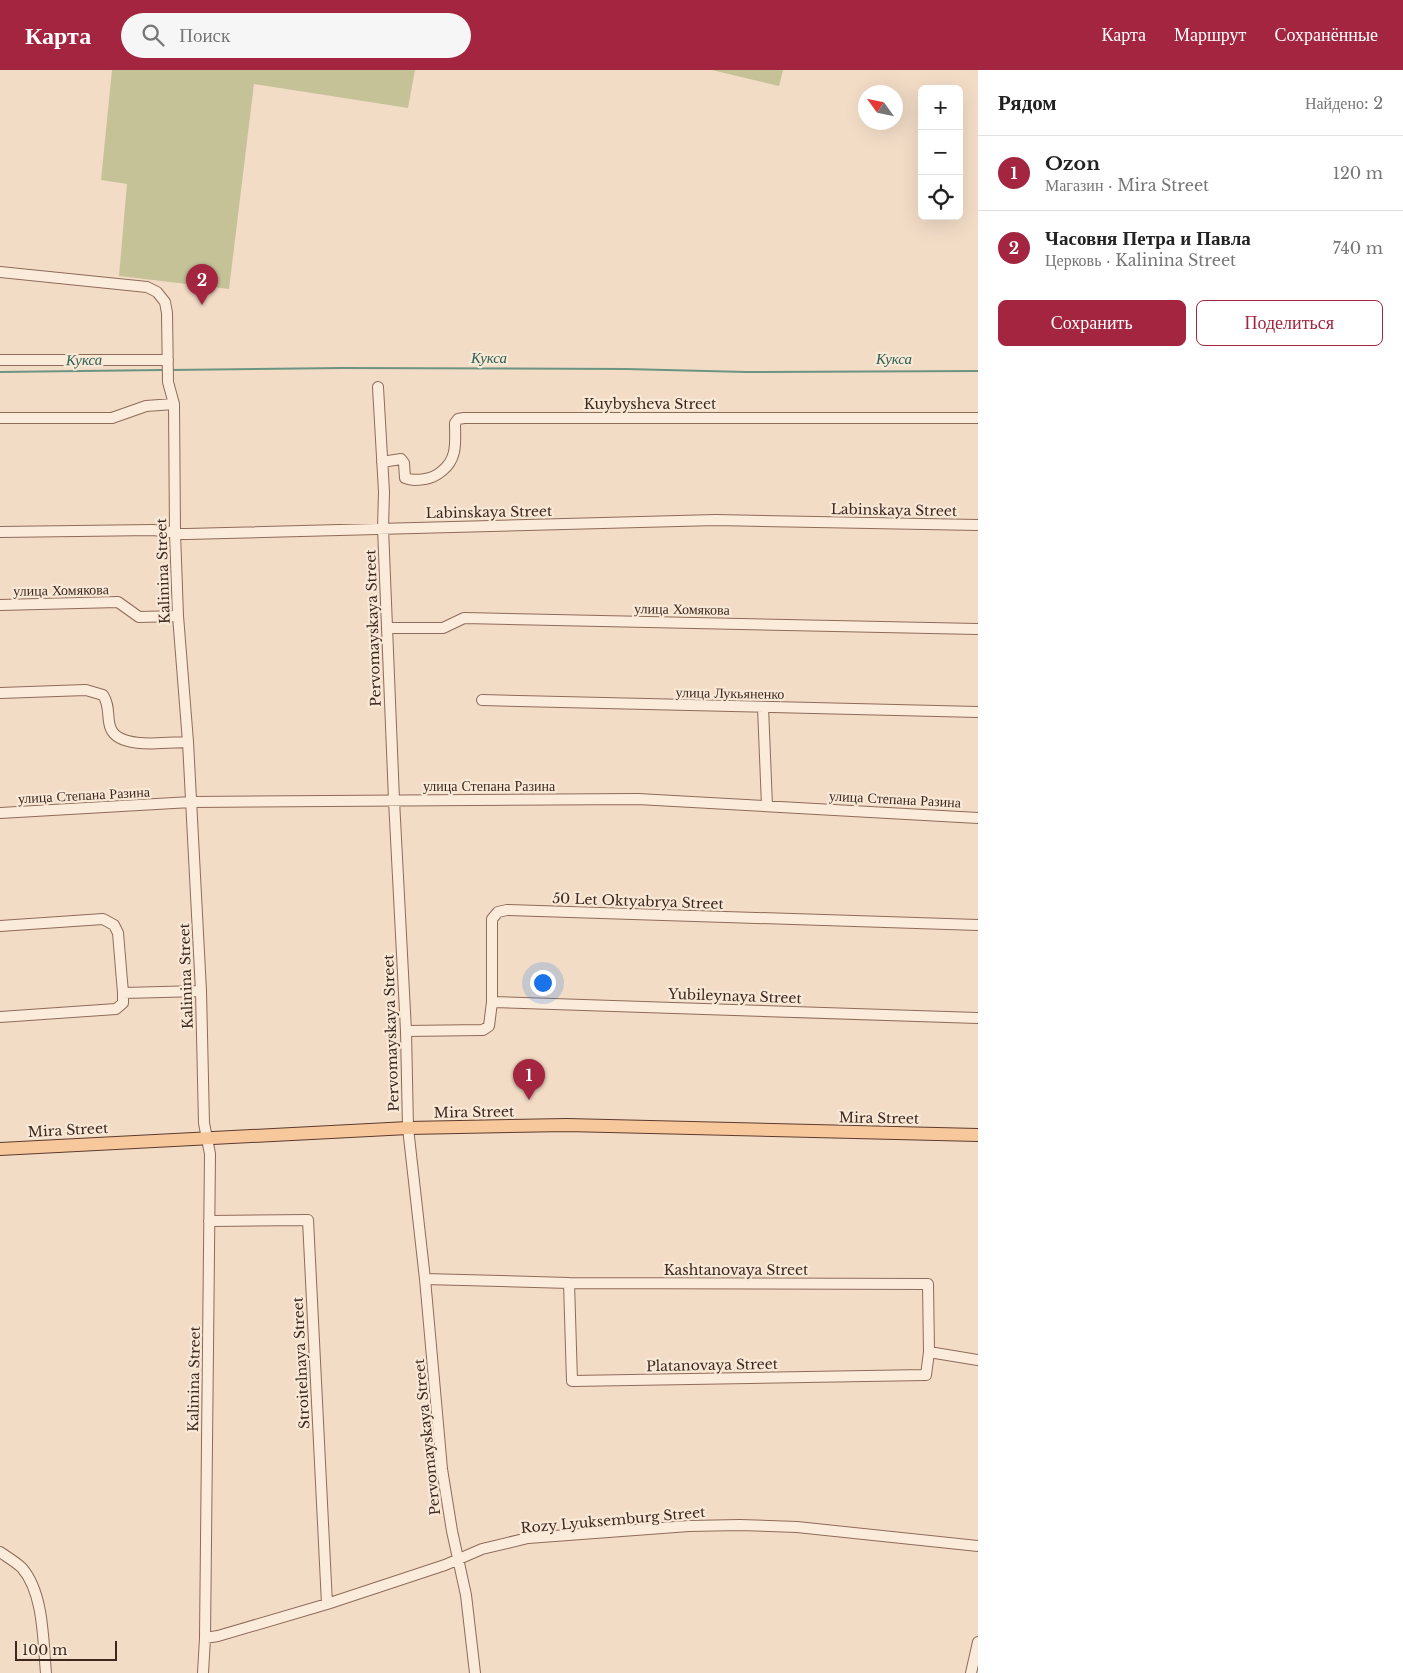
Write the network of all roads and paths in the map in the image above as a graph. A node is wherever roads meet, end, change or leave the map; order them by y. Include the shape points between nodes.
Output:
1 (0, 272) edge
2 (0, 360) edge
3 (168, 363) junction
4 (378, 387) dead end
5 (174, 404) junction
6 (0, 418) edge
7 (978, 418) edge
8 (382, 462) junction
9 (978, 525) edge
10 (383, 528) junction
11 (0, 532) edge
12 (175, 533) junction
13 (0, 605) edge
14 (178, 616) junction
15 (387, 628) junction
16 (978, 629) edge
17 (0, 693) edge
18 (482, 700) dead end
19 (763, 708) junction
20 (978, 712) edge
21 (188, 742) junction
22 (394, 800) junction
23 (191, 802) junction
24 (767, 806) junction
25 (0, 813) edge
26 (978, 818) edge
27 (978, 925) edge
28 (0, 926) edge
29 (201, 991) junction
30 (123, 993) junction
31 (492, 1002) junction
32 (0, 1018) edge
33 (978, 1018) edge
34 (406, 1031) junction
35 (408, 1128) junction
36 (978, 1135) edge
37 (207, 1138) junction
38 (0, 1149) edge
39 (209, 1221) junction
40 (426, 1279) junction
41 (568, 1284) junction
42 (929, 1352) junction
43 (978, 1360) edge
44 (978, 1546) edge
45 (0, 1552) edge
46 (457, 1560) junction
47 (327, 1604) junction
48 (205, 1638) junction
49 (978, 1642) edge
50 (46, 1673) edge
51 (203, 1673) edge
52 (475, 1673) edge
53 (971, 1673) edge

1 - 3 street, Kalinina Street via 147,287 157,292 168,313
2 - 3 street
3 - 5 street, Kalinina Street via 168,382
4 - 8 street, Pervomayskaya Street
5 - 6 street via 146,406 112,418
5 - 12 street, Kalinina Street
7 - 8 street, Kuybysheva Street via 464,418 456,423 453,459 431,478 405,478 401,459
8 - 10 street, Pervomayskaya Street
9 - 10 street, Labinskaya Street via 716,520
10 - 12 street, Labinskaya Street
10 - 15 street, Pervomayskaya Street
11 - 12 street, Labinskaya Street via 153,530
12 - 14 street, Kalinina Street
13 - 14 street, улица Хомякова via 118,602 139,617
14 - 21 street, Kalinina Street
15 - 16 street, улица Хомякова via 443,628 464,618
15 - 22 street, Pervomayskaya Street
17 - 21 street via 86,690 103,695 108,702 111,729 119,738 132,743
18 - 19 street, улица Лукьяненко
19 - 20 street, улица Лукьяненко
19 - 24 street
21 - 23 street, Kalinina Street
22 - 23 street, улица Степана Разина
22 - 24 street, улица Степана Разина via 638,799
22 - 34 street, Pervomayskaya Street
23 - 25 street, улица Степана Разина
23 - 29 street, Kalinina Street
24 - 26 street, улица Степана Разина
27 - 31 street, 50 Let Oktyabrya Street via 507,910 498,912 492,919
28 - 30 street via 103,919 114,925 118,932
29 - 30 street
29 - 37 street, Kalinina Street
30 - 32 street via 123,1003 116,1009
31 - 33 street, Yubileynaya Street
31 - 34 street, 50 Let Oktyabrya Street via 489,1026 484,1030
34 - 35 street, Pervomayskaya Street
35 - 36 main road, Mira Street via 567,1125
35 - 37 main road, Mira Street
35 - 40 street, Pervomayskaya Street
37 - 38 main road, Mira Street
37 - 39 street, Kalinina Street via 210,1154
39 - 47 street, Stroitelnaya Street via 308,1220
39 - 48 street, Kalinina Street
40 - 41 street, Kashtanovaya Street
40 - 46 street, Pervomayskaya Street via 442,1469
41 - 42 street, Kashtanovaya Street via 928,1284
41 - 42 street, Platanovaya Street via 572,1381 926,1375
42 - 43 street
44 - 46 street, Rozy Lyuksemburg Street via 797,1527 689,1526 528,1538 482,1549
45 - 50 street via 22,1568 32,1583 40,1611
46 - 47 street, Rozy Lyuksemburg Street
46 - 52 street, Pervomayskaya Street via 466,1595
47 - 48 street, Rozy Lyuksemburg Street
48 - 51 street, Kalinina Street
49 - 53 street

